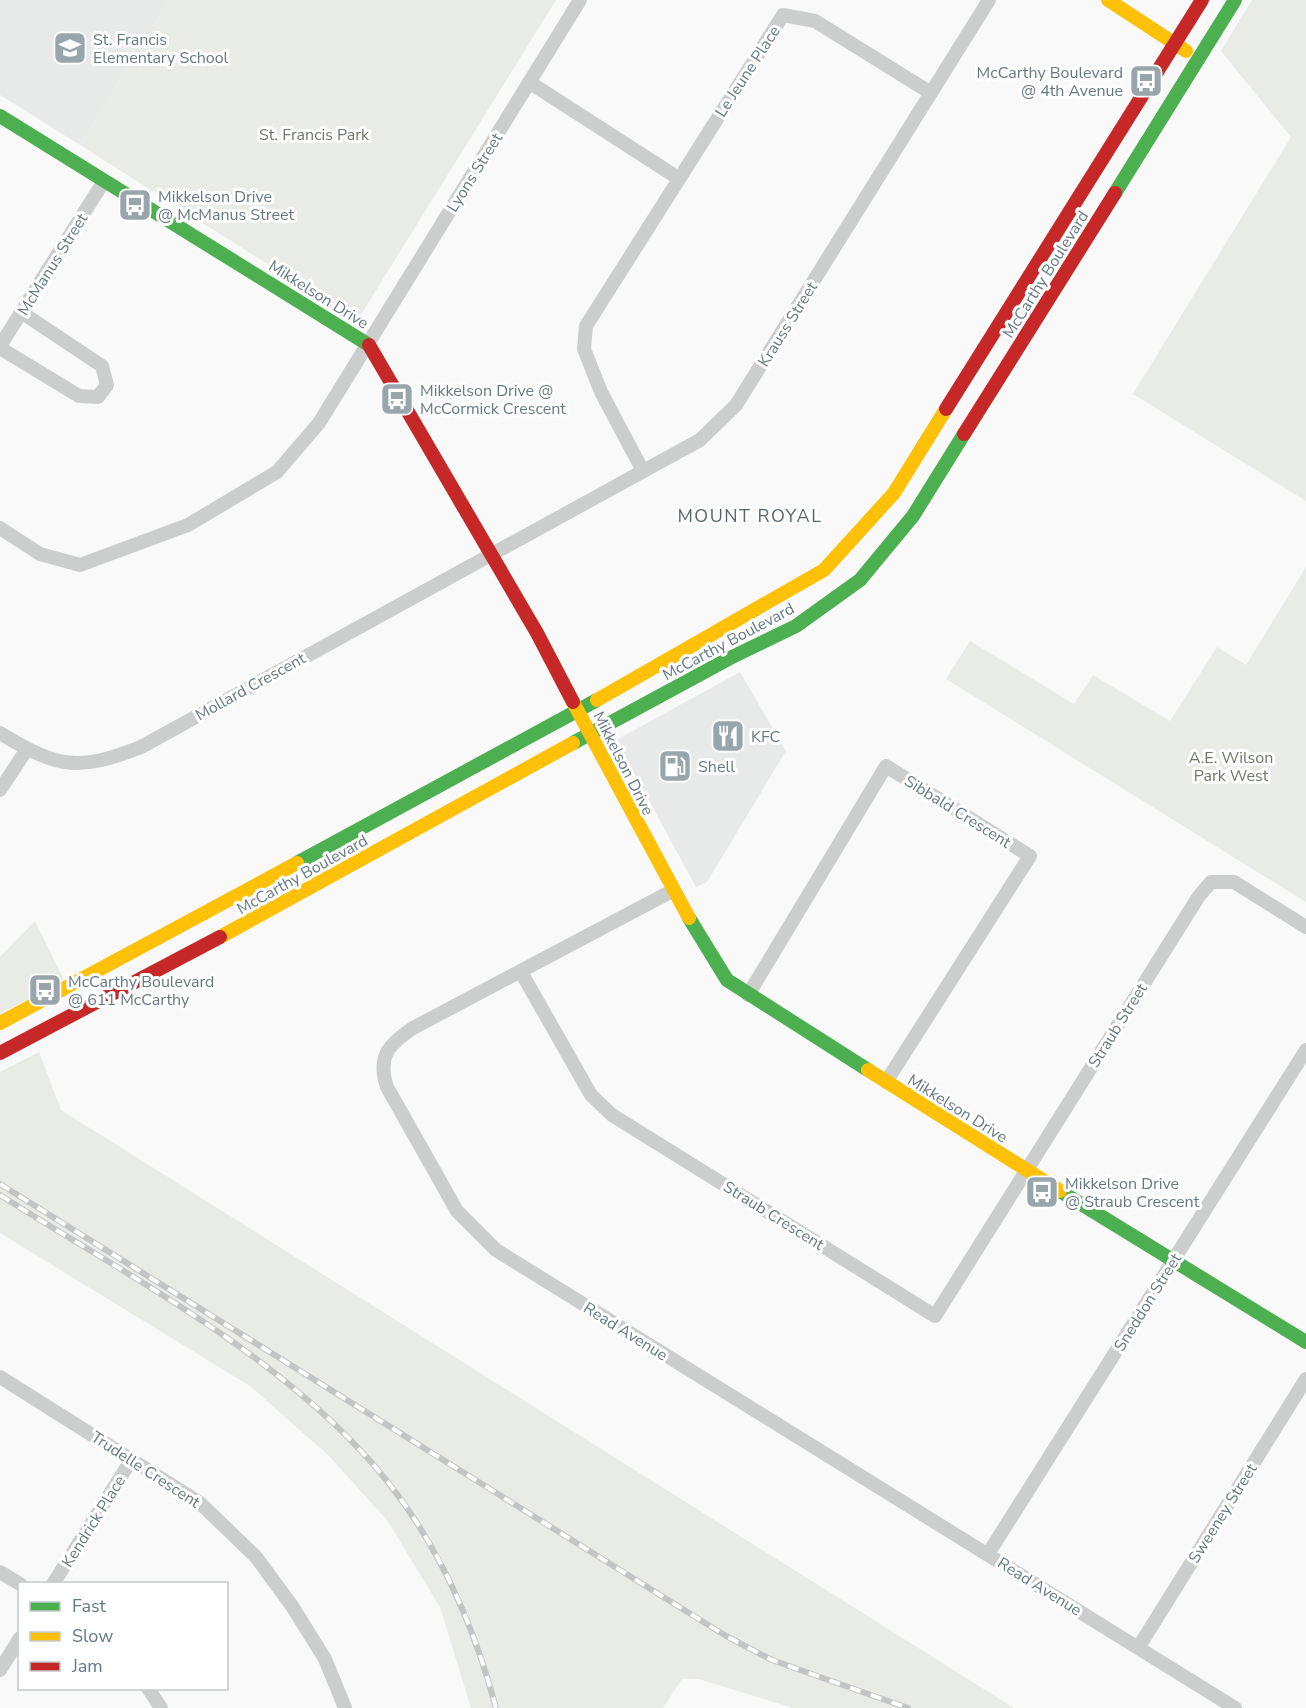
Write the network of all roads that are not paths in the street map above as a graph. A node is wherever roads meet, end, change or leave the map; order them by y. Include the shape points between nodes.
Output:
1 (580, 0) edge
2 (989, 0) edge
3 (1108, 0) edge
4 (1202, 0) edge
5 (1235, 0) edge
6 (1175, 44) junction
7 (1198, 59) junction
8 (530, 82) junction
9 (931, 93) junction
10 (0, 116) edge
11 (678, 178) junction
12 (104, 182) junction
13 (21, 312) junction
14 (368, 344) junction
15 (0, 347) edge
16 (643, 471) junction
17 (0, 528) edge
18 (492, 554) junction
19 (579, 710) junction
20 (0, 733) edge
21 (591, 735) junction
22 (27, 749) junction
23 (0, 790) edge
24 (672, 891) junction
25 (1306, 927) edge
26 (521, 972) junction
27 (748, 995) junction
28 (0, 1023) edge
29 (1306, 1050) edge
30 (0, 1053) edge
31 (886, 1082) junction
32 (1027, 1171) junction
33 (1173, 1261) junction
34 (1306, 1342) edge
35 (0, 1377) edge
36 (1306, 1379) edge
37 (132, 1459) junction
38 (988, 1554) junction
39 (0, 1572) edge
40 (55, 1582) edge
41 (18, 1583) edge
42 (18, 1641) edge
43 (1138, 1647) junction
44 (0, 1670) edge
45 (149, 1690) edge
46 (160, 1708) edge
47 (345, 1708) edge
48 (1235, 1708) edge

1 - 8 street, Lyons Street
2 - 9 street, Krauss Street
3 - 6 main road
4 - 6 main road, McCarthy Boulevard
5 - 7 main road, McCarthy Boulevard
6 - 7 main road
6 - 19 main road, McCarthy Boulevard via 894,493 824,570
7 - 21 main road, McCarthy Boulevard via 912,516 860,580 796,626
8 - 11 street
8 - 14 street, Lyons Street
9 - 11 street, Le Jeune Place via 815,21 783,15
9 - 16 street, Krauss Street via 736,405 700,440
10 - 12 main road, Mikkelson Drive
11 - 16 street, Le Jeune Place via 586,326 584,349 601,392
12 - 13 street, McManus Street
12 - 14 main road, Mikkelson Drive
13 - 15 street, McManus Street
13 - 15 street via 102,366 107,385 98,397 79,396
14 - 17 street, Lyons Street via 319,423 277,472 188,525 80,565 40,554
14 - 18 main road, Mikkelson Drive
16 - 18 street, Krauss Street
18 - 19 main road, Mikkelson Drive
18 - 22 street, Mollard Crescent via 141,747 103,762 56,762
19 - 21 main road, Mikkelson Drive
19 - 28 main road, McCarthy Boulevard
20 - 22 street, Mollard Crescent
21 - 24 main road, Mikkelson Drive
21 - 30 main road, McCarthy Boulevard via 315,887
22 - 23 street
24 - 26 street, Read Avenue
24 - 27 main road, Mikkelson Drive via 727,980
25 - 32 street, Straub Street via 1234,882 1211,882 1198,896
26 - 32 street, Straub Crescent via 591,1095 612,1115 935,1316
26 - 38 street, Read Avenue via 397,1039 387,1051 381,1069 387,1087 457,1211 496,1250
27 - 31 main road, Mikkelson Drive
27 - 31 street, Sibbald Crescent via 886,766 1030,856
29 - 33 street, Sneddon Street
31 - 32 main road, Mikkelson Drive
32 - 33 main road, Mikkelson Drive
33 - 34 main road, Mikkelson Drive
33 - 38 street, Sneddon Street
35 - 37 street, Trudelle Crescent
36 - 43 street, Sweeney Street
37 - 40 street, Kendrick Place
37 - 47 street, Trudelle Crescent via 201,1503 256,1557 325,1659
38 - 43 street, Read Avenue
39 - 41 street
42 - 44 street
43 - 48 street, Read Avenue
45 - 46 street

